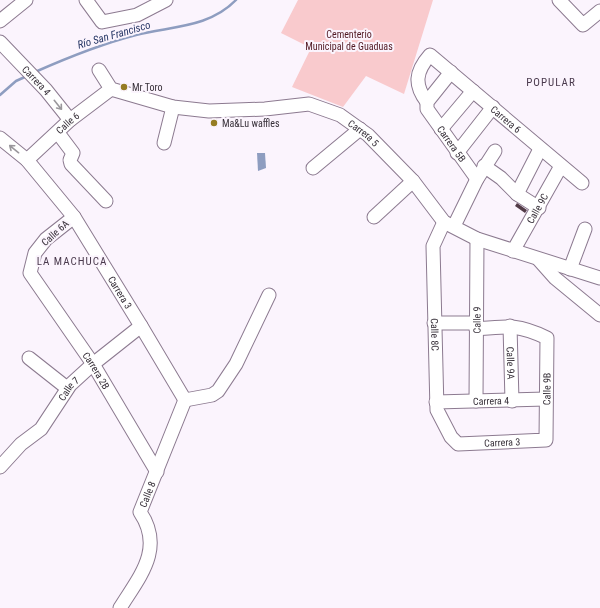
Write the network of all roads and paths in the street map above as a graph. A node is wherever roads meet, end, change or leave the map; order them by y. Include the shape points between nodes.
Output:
1 (26, 0) edge
2 (86, 0) edge
3 (166, 0) edge
4 (559, 0) edge
5 (599, 14) edge
6 (0, 21) edge
7 (0, 42) edge
8 (99, 70) dead end
9 (451, 72) junction
10 (110, 89) junction
11 (473, 91) junction
12 (427, 105) junction
13 (173, 107) junction
14 (492, 107) junction
15 (70, 120) junction
16 (360, 129) junction
17 (441, 129) junction
18 (58, 132) junction
19 (0, 138) edge
20 (164, 143) dead end
21 (540, 149) junction
22 (494, 151) dead end
23 (457, 153) junction
24 (27, 160) junction
25 (484, 166) junction
26 (561, 166) junction
27 (313, 168) dead end
28 (477, 179) junction
29 (413, 181) junction
30 (582, 183) dead end
31 (517, 194) junction
32 (106, 201) dead end
33 (539, 208) junction
34 (74, 217) junction
35 (374, 217) dead end
36 (449, 224) junction
37 (585, 230) dead end
38 (476, 239) junction
39 (513, 251) junction
40 (537, 259) junction
41 (570, 269) junction
42 (30, 273) joint
43 (600, 278) edge
44 (269, 295) dead end
45 (600, 315) edge
46 (434, 322) junction
47 (141, 326) junction
48 (476, 326) junction
49 (510, 326) junction
50 (29, 358) dead end
51 (93, 364) junction
52 (67, 388) junction
53 (546, 399) junction
54 (185, 400) junction
55 (476, 401) junction
56 (512, 401) junction
57 (436, 402) junction
58 (546, 440) joint
59 (458, 444) joint
60 (0, 467) edge
61 (157, 472) junction
62 (120, 608) edge

1 - 6 street
2 - 3 street via 102,22 138,15
4 - 5 street via 583,25
7 -> 15 street, Carrera 4 via 46,90
8 - 10 street
9 - 11 street, Carrera 6
9 - 12 street
9 - 12 street, Carrera 6 via 430,55 422,63 417,84
10 - 13 street, Carrera 5
10 - 15 street, Calle 6
11 - 14 street, Carrera 6
11 - 17 street
12 - 17 street, Carrera 5B
13 - 16 street, Carrera 5 via 209,111 309,104 340,115
13 - 20 street
14 - 21 street, Carrera 6
14 - 23 street
15 - 18 street, Calle 6
16 - 27 street
16 - 29 street, Carrera 5
17 - 23 street, Carrera 5B
18 - 24 street, Calle 6
18 - 32 street via 73,153 71,164
24 -> 19 street, Carrera 3
21 - 26 street, Carrera 6
21 - 31 street
22 - 25 street
23 - 28 street, Carrera 5B
24 - 34 street, Carrera 3
25 - 28 street
25 - 31 street
26 - 30 street, Carrera 6
26 - 33 street, Calle 9C
28 - 36 street
29 - 35 street
29 - 36 street, Carrera 5
31 - 33 street
33 - 39 street, Calle 9C
34 - 42 street, Calle 6A via 59,227 35,253
34 - 47 street, Carrera 3
36 - 38 street, Carrera 5
36 - 46 street, Calle 8C via 433,246
37 - 41 street
38 - 39 street, Carrera 5
38 - 48 street, Calle 9
39 - 40 street, Carrera 5
40 - 41 street, Carrera 5
40 - 45 street via 555,278
41 - 43 street, Carrera 5
42 - 51 street, Carrera 2B
44 - 54 street via 236,364 218,391 212,395
46 - 48 street
46 - 57 street, Calle 8C
47 - 51 street, Calle 7
47 - 54 street, Carrera 3
48 - 49 street
48 - 55 street, Calle 9
49 - 53 street, Calle 9B via 529,330 547,338
49 - 56 street, Calle 9A
50 - 52 street
51 - 52 street, Calle 7
51 - 61 street, Carrera 2B
52 - 60 street, Calle 7 via 41,429 21,444
53 - 56 street, Carrera 4
53 - 58 street, Calle 9B
54 - 61 street, Calle 8
55 - 56 street, Carrera 4
55 - 57 street, Carrera 4
57 - 59 street, Calle 8C via 437,410 451,437
58 - 59 street, Carrera 3
61 - 62 street, Calle 8 via 140,512 148,523 150,556

